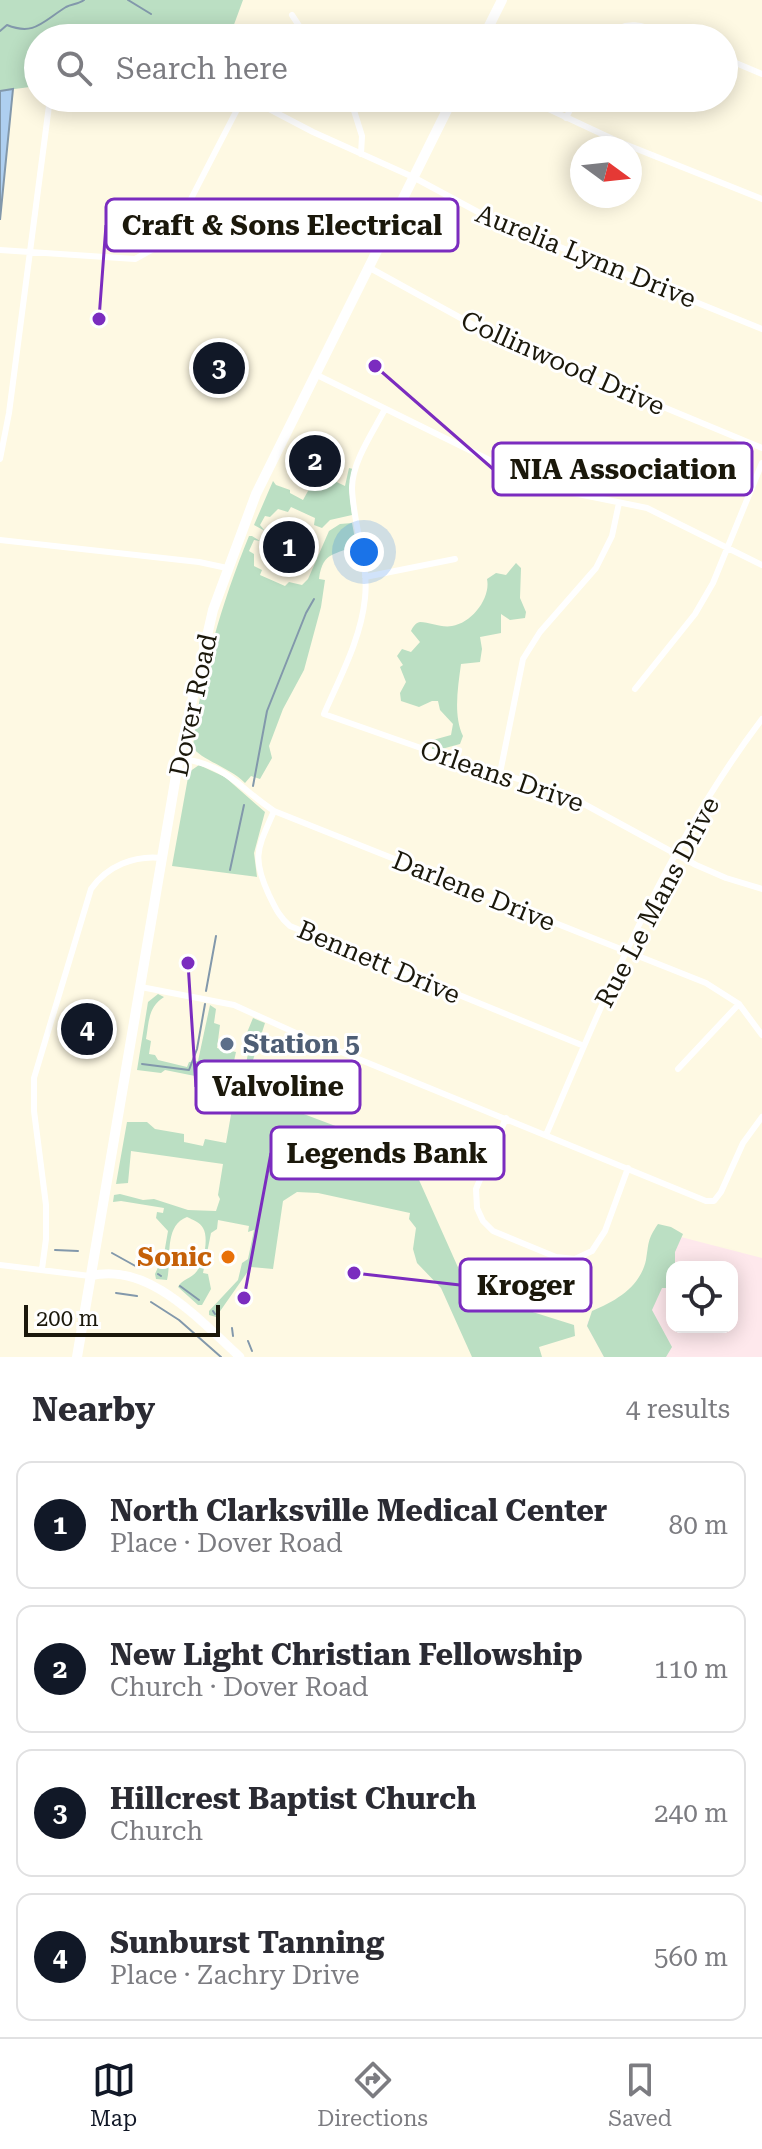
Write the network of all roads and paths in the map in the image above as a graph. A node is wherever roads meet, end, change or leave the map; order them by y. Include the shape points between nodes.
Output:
1 (502, 0) edge
2 (292, 15) dead end
3 (298, 24) edge
4 (490, 24) edge
5 (738, 64) edge
6 (762, 74) edge
7 (48, 112) edge
8 (238, 112) edge
9 (274, 112) edge
10 (354, 112) edge
11 (446, 112) edge
12 (554, 112) edge
13 (569, 112) edge
14 (566, 118) junction
15 (361, 154) junction
16 (413, 177) junction
17 (762, 199) edge
18 (0, 250) edge
19 (29, 253) junction
20 (370, 268) junction
21 (762, 329) edge
22 (317, 375) junction
23 (385, 409) junction
24 (762, 448) edge
25 (0, 459) edge
26 (762, 463) edge
27 (619, 503) junction
28 (0, 540) edge
29 (727, 548) junction
30 (455, 559) dead end
31 (762, 565) edge
32 (227, 568) junction
33 (365, 577) junction
34 (635, 689) dead end
35 (762, 719) edge
36 (179, 758) junction
37 (500, 773) junction
38 (274, 811) junction
39 (676, 854) junction
40 (164, 858) junction
41 (762, 889) edge
42 (624, 952) junction
43 (141, 987) junction
44 (739, 1004) junction
45 (762, 1035) edge
46 (584, 1046) junction
47 (678, 1069) dead end
48 (762, 1117) edge
49 (506, 1118) junction
50 (546, 1135) junction
51 (628, 1168) junction
52 (0, 1265) edge
53 (42, 1269) junction
54 (90, 1276) junction
55 (77, 1357) edge
56 (240, 1357) edge

1 - 4 main road
2 - 3 street
5 - 6 street
7 - 19 street
8 - 19 street via 177,226 157,247 135,259
9 - 15 street, Aurelia Lynn Drive
10 - 15 street
11 - 16 main road, Dover Road
12 - 14 street
13 - 14 street
14 - 17 street
15 - 16 street, Aurelia Lynn Drive
16 - 20 main road, Dover Road
16 - 21 street, Aurelia Lynn Drive via 491,219
18 - 19 street
19 - 25 street
20 - 22 main road, Dover Road
20 - 24 street, Collinwood Drive via 489,334
22 - 23 street
22 - 32 main road, Dover Road via 256,494
23 - 27 street via 532,481
23 - 33 street via 353,479
26 - 29 street
27 - 29 street via 662,514
27 - 37 street via 612,536 596,568 523,659
28 - 32 street
29 - 31 street
29 - 34 street via 695,614
30 - 33 street
32 - 36 main road, Dover Road
33 - 37 street, Orleans Drive via 358,634 324,714
35 - 39 street, Rue Le Mans Drive
36 - 38 street, Darlene Drive via 222,770
36 - 40 main road, Dover Road
37 - 39 street, Orleans Drive via 562,792
38 - 42 street, Darlene Drive
38 - 46 street, Bennett Drive via 257,862 285,922 294,929
39 - 41 street, Orleans Drive
39 - 42 street, Rue Le Mans Drive
40 - 43 main road, Dover Road
40 - 53 street via 131,860 99,877 91,889 41,1048 33,1094 46,1205
42 - 44 street, Darlene Drive via 706,983
42 - 46 street, Rue Le Mans Drive
43 - 49 street via 240,1008
43 - 54 main road, Dover Road
44 - 45 street, Darlene Drive
44 - 47 street
46 - 50 street, Rue Le Mans Drive
48 - 51 street via 714,1201
49 - 50 street
49 - 51 street via 476,1189 477,1208 493,1231 548,1254 575,1259 592,1251
50 - 51 street
52 - 53 street
53 - 54 street
54 - 55 main road, Dover Road
54 - 56 main road via 113,1273 166,1293

